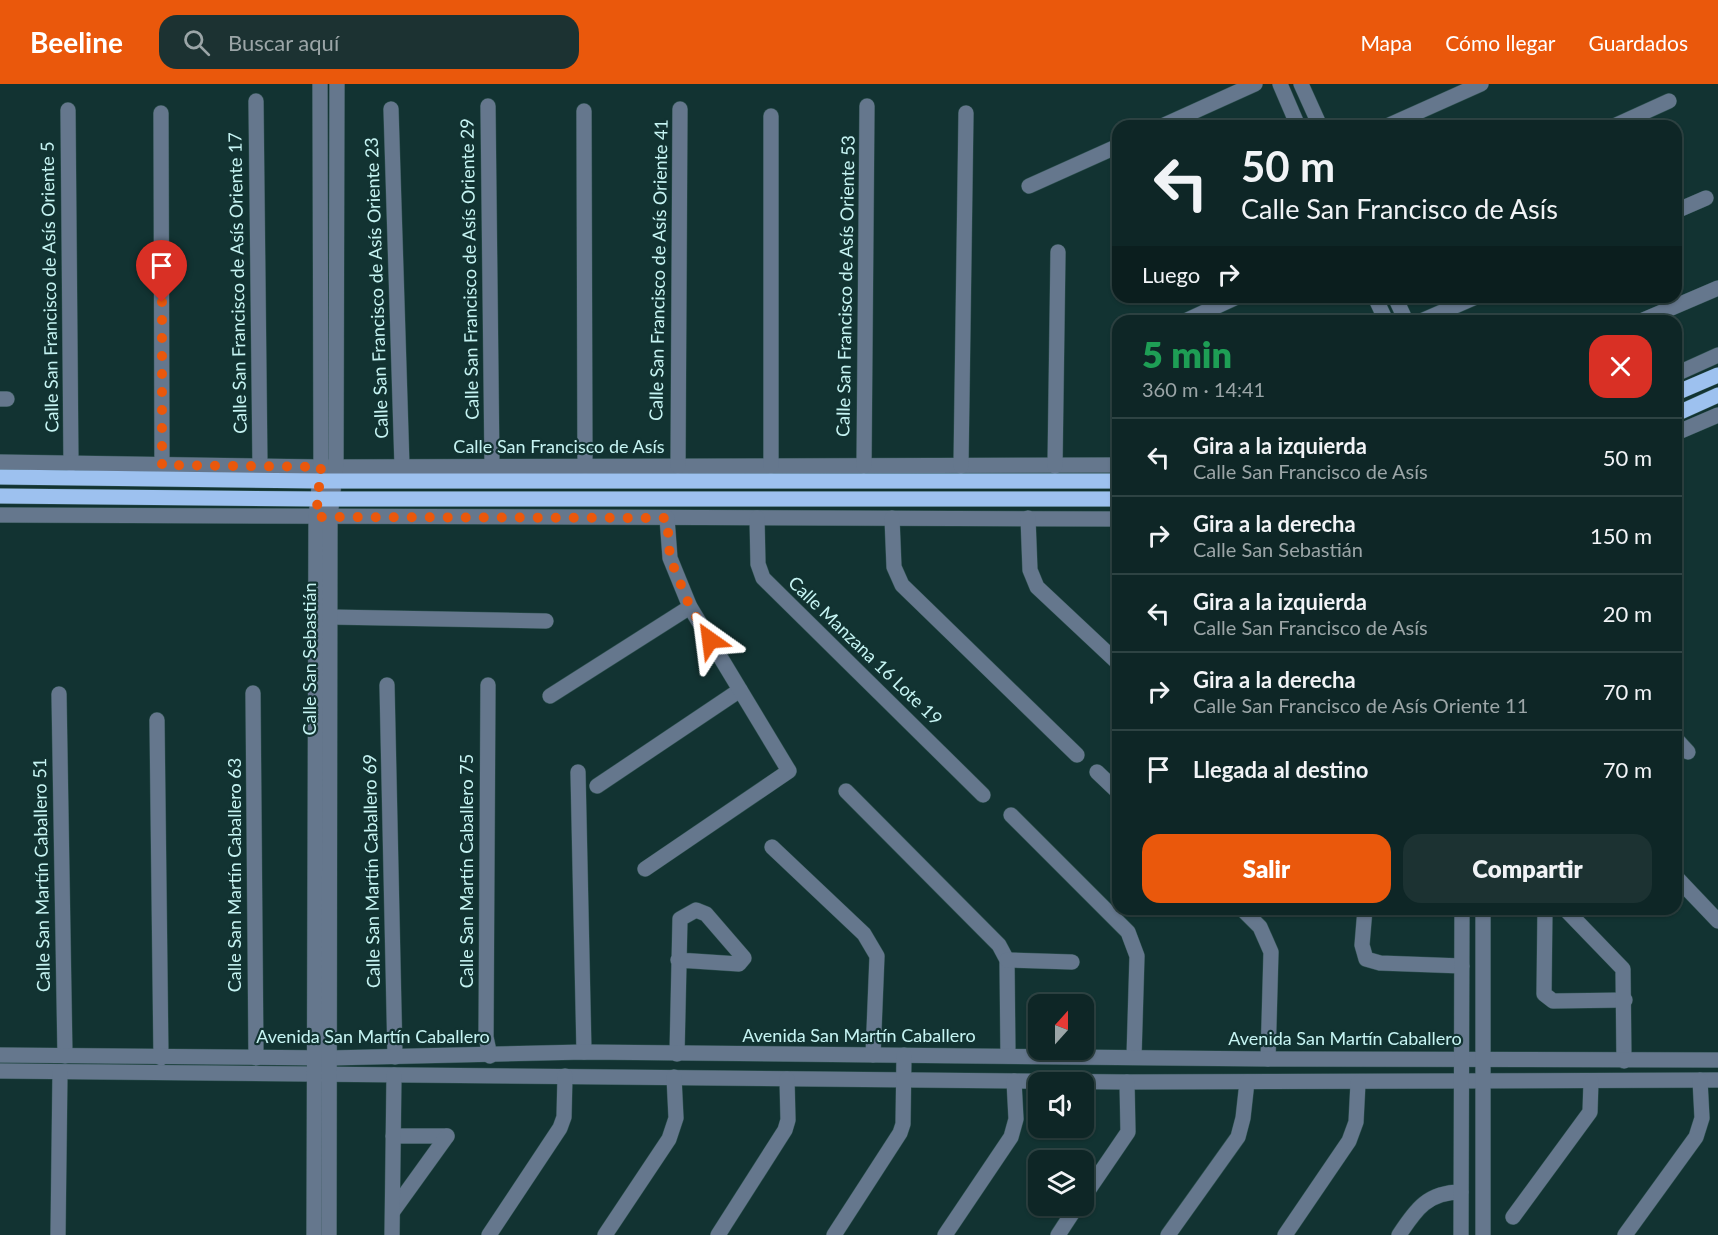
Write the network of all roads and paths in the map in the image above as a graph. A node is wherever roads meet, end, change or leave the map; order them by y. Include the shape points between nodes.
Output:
1 (320, 84) edge
2 (337, 84) edge
3 (1255, 84) edge
4 (1280, 84) edge
5 (1301, 84) edge
6 (1482, 84) edge
7 (256, 101) dead end
8 (1669, 101) dead end
9 (488, 106) dead end
10 (867, 106) dead end
11 (391, 109) dead end
12 (680, 109) dead end
13 (68, 110) dead end
14 (584, 111) dead end
15 (161, 113) dead end
16 (966, 113) dead end
17 (771, 116) dead end
18 (1175, 120) edge
19 (1295, 120) edge
20 (1317, 120) edge
21 (1401, 120) edge
22 (1627, 120) edge
23 (1112, 149) edge
24 (1029, 186) dead end
25 (1706, 198) dead end
26 (1682, 208) edge
27 (1058, 252) dead end
28 (1718, 288) edge
29 (1224, 303) edge
30 (1462, 303) edge
31 (1198, 315) edge
32 (1435, 315) edge
33 (1655, 315) edge
34 (1718, 355) edge
35 (1682, 371) edge
36 (1718, 375) edge
37 (1682, 390) edge
38 (1718, 395) edge
39 (1682, 411) edge
40 (1718, 415) edge
41 (1682, 430) edge
42 (0, 462) edge
43 (71, 464) junction
44 (162, 465) junction
45 (1112, 465) edge
46 (260, 466) junction
47 (402, 466) junction
48 (492, 466) junction
49 (585, 466) junction
50 (678, 466) junction
51 (771, 466) junction
52 (864, 466) junction
53 (961, 466) junction
54 (1055, 466) junction
55 (327, 474) junction
56 (0, 477) edge
57 (1112, 480) edge
58 (0, 496) edge
59 (325, 499) junction
60 (1112, 499) edge
61 (0, 515) edge
62 (323, 517) junction
63 (667, 518) junction
64 (757, 518) junction
65 (892, 518) junction
66 (1029, 518) junction
67 (1112, 519) edge
68 (690, 607) junction
69 (330, 617) junction
70 (546, 621) dead end
71 (1112, 657) edge
72 (387, 685) dead end
73 (488, 685) dead end
74 (740, 690) junction
75 (253, 693) dead end
76 (59, 694) dead end
77 (550, 696) dead end
78 (157, 720) dead end
79 (1682, 746) edge
80 (1688, 752) dead end
81 (1077, 754) dead end
82 (578, 772) dead end
83 (1097, 772) dead end
84 (597, 786) dead end
85 (1112, 786) edge
86 (846, 790) dead end
87 (983, 795) dead end
88 (1011, 815) dead end
89 (772, 847) dead end
90 (645, 870) dead end
91 (1682, 883) edge
92 (1248, 915) edge
93 (1364, 915) edge
94 (1462, 915) edge
95 (1484, 915) edge
96 (1545, 915) edge
97 (1571, 915) edge
98 (1718, 921) edge
99 (678, 960) junction
100 (1007, 960) junction
101 (1072, 962) dead end
102 (1462, 966) junction
103 (1625, 1000) junction
104 (584, 1052) junction
105 (676, 1054) junction
106 (0, 1055) edge
107 (873, 1055) junction
108 (904, 1055) junction
109 (65, 1056) junction
110 (490, 1056) junction
111 (1008, 1056) junction
112 (395, 1057) junction
113 (1134, 1057) junction
114 (161, 1058) junction
115 (256, 1058) junction
116 (322, 1058) junction
117 (1461, 1058) junction
118 (1483, 1058) junction
119 (1268, 1059) junction
120 (1718, 1060) edge
121 (1624, 1061) junction
122 (0, 1071) edge
123 (60, 1072) junction
124 (322, 1074) junction
125 (394, 1075) junction
126 (565, 1076) junction
127 (674, 1077) junction
128 (787, 1079) junction
129 (904, 1080) junction
130 (1700, 1080) junction
131 (1718, 1080) edge
132 (1014, 1081) junction
133 (1127, 1082) junction
134 (1246, 1082) junction
135 (1461, 1082) junction
136 (1483, 1082) junction
137 (1591, 1082) junction
138 (1358, 1083) junction
139 (393, 1136) junction
140 (1094, 1182) edge
141 (1461, 1192) junction
142 (393, 1211) junction
143 (1070, 1216) edge
144 (1513, 1217) dead end
145 (58, 1235) edge
146 (314, 1235) edge
147 (329, 1235) edge
148 (392, 1235) edge
149 (489, 1235) edge
150 (605, 1235) edge
151 (718, 1235) edge
152 (834, 1235) edge
153 (945, 1235) edge
154 (1058, 1235) edge
155 (1168, 1235) edge
156 (1285, 1235) edge
157 (1399, 1235) edge
158 (1461, 1235) edge
159 (1483, 1235) edge
160 (1625, 1235) edge

1 - 55 street, Calle San Sebastián
2 - 55 street, Calle San Sebastián
3 - 18 street
4 - 19 street
5 - 20 street
6 - 21 street
7 - 46 street, Calle San Francisco de Asís Oriente 17
8 - 22 street
9 - 48 street, Calle San Francisco de Asís Oriente 29
10 - 52 street, Calle San Francisco de Asís Oriente 53
11 - 47 street, Calle San Francisco de Asís Oriente 23
12 - 50 street, Calle San Francisco de Asís Oriente 41
13 - 43 street, Calle San Francisco de Asís Oriente 5
14 - 49 street
15 - 44 street
16 - 53 street
17 - 51 street
23 - 24 street
25 - 26 street
27 - 54 street
28 - 33 street
29 - 31 street
30 - 32 street
34 - 35 street
36 - 37 main road
38 - 39 main road
40 - 41 street
42 - 43 street, Calle San Francisco de Asís
43 - 44 street, Calle San Francisco de Asís
44 - 46 street, Calle San Francisco de Asís
45 - 54 street, Calle San Francisco de Asís
46 - 55 street, Calle San Francisco de Asís
47 - 48 street, Calle San Francisco de Asís
47 - 55 street, Calle San Francisco de Asís
48 - 49 street, Calle San Francisco de Asís
49 - 50 street, Calle San Francisco de Asís
50 - 51 street, Calle San Francisco de Asís
51 - 52 street, Calle San Francisco de Asís
52 - 53 street, Calle San Francisco de Asís
53 - 54 street, Calle San Francisco de Asís
55 - 56 main road, Calle San Francisco de Asís
55 - 57 main road, Calle San Francisco de Asís
55 - 59 street, Calle San Sebastián
58 - 59 main road
59 - 60 main road
59 - 62 street, Calle San Sebastián
61 - 62 street
62 - 63 street
62 - 69 street, Calle San Sebastián
62 - 116 street, Calle San Sebastián
63 - 64 street
63 - 68 street via 670,558
64 - 65 street
64 - 87 street, Calle Manzana 16 Lote 19 via 758,564 763,578
65 - 66 street
65 - 81 street via 894,567 902,585
66 - 67 street
66 - 71 street via 1030,570 1037,587
68 - 74 street
68 - 77 street
69 - 70 street
69 - 116 street, Calle San Sebastián
72 - 112 street, Calle San Martín Caballero 69
73 - 110 street, Calle San Martín Caballero 75 via 486,1037
74 - 84 street
74 - 90 street via 789,771
75 - 115 street, Calle San Martín Caballero 63
76 - 109 street, Calle San Martín Caballero 51
78 - 114 street
79 - 80 street
82 - 104 street
83 - 85 street
86 - 100 street via 999,945
88 - 113 street via 1128,932 1137,956
89 - 107 street via 872,945 877,956
91 - 98 street
92 - 119 street via 1260,927 1271,952
93 - 102 street via 1362,945 1366,959
94 - 102 street
95 - 118 street
96 - 103 street via 1547,999
97 - 103 street via 1621,965
99 - 99 street via 680,919 696,910 706,914 744,958 739,964
99 - 105 street
100 - 101 street
100 - 111 street
102 - 117 street
103 - 121 street
104 - 105 street, Avenida San Martín Caballero
104 - 110 street, Avenida San Martín Caballero
105 - 107 street, Avenida San Martín Caballero
106 - 109 street, Avenida San Martín Caballero
107 - 108 street, Avenida San Martín Caballero
108 - 111 street, Avenida San Martín Caballero
108 - 129 street
109 - 114 street, Avenida San Martín Caballero
110 - 112 street, Avenida San Martín Caballero
111 - 113 street, Avenida San Martín Caballero
112 - 116 street, Avenida San Martín Caballero
113 - 119 street, Avenida San Martín Caballero
114 - 115 street, Avenida San Martín Caballero
115 - 116 street, Avenida San Martín Caballero
116 - 124 street, Calle San Sebastián
117 - 118 street, Avenida San Martín Caballero
117 - 119 street, Avenida San Martín Caballero
117 - 135 street
118 - 121 street, Avenida San Martín Caballero
118 - 136 street
120 - 121 street, Avenida San Martín Caballero
122 - 123 street, Avenida San Martín Caballero
123 - 124 street, Avenida San Martín Caballero
123 - 145 street
124 - 125 street, Avenida San Martín Caballero
124 - 146 street, Calle San Sebastián
124 - 147 street, Calle San Sebastián
125 - 126 street, Avenida San Martín Caballero
125 - 139 street
126 - 127 street, Avenida San Martín Caballero
126 - 149 street via 560,1128
127 - 128 street, Avenida San Martín Caballero
127 - 150 street via 676,1118 669,1139
128 - 129 street, Avenida San Martín Caballero
128 - 151 street via 785,1130
129 - 132 street, Avenida San Martín Caballero
129 - 152 street via 900,1133
130 - 131 street, Avenida San Martín Caballero
130 - 137 street, Avenida San Martín Caballero
130 - 160 street via 1702,1119 1696,1137
132 - 133 street, Avenida San Martín Caballero
132 - 153 street via 1016,1119 1011,1137
133 - 134 street, Avenida San Martín Caballero
133 - 140 street via 1128,1132
134 - 138 street, Avenida San Martín Caballero
134 - 155 street via 1238,1137
135 - 136 street, Avenida San Martín Caballero
135 - 138 street, Avenida San Martín Caballero
135 - 141 street
136 - 137 street, Avenida San Martín Caballero
136 - 159 street
137 - 144 street via 1590,1112
138 - 156 street via 1356,1122 1349,1141
139 - 142 street
139 - 142 street via 447,1136
141 - 157 street via 1434,1196 1422,1203
141 - 158 street
142 - 148 street
143 - 154 street

